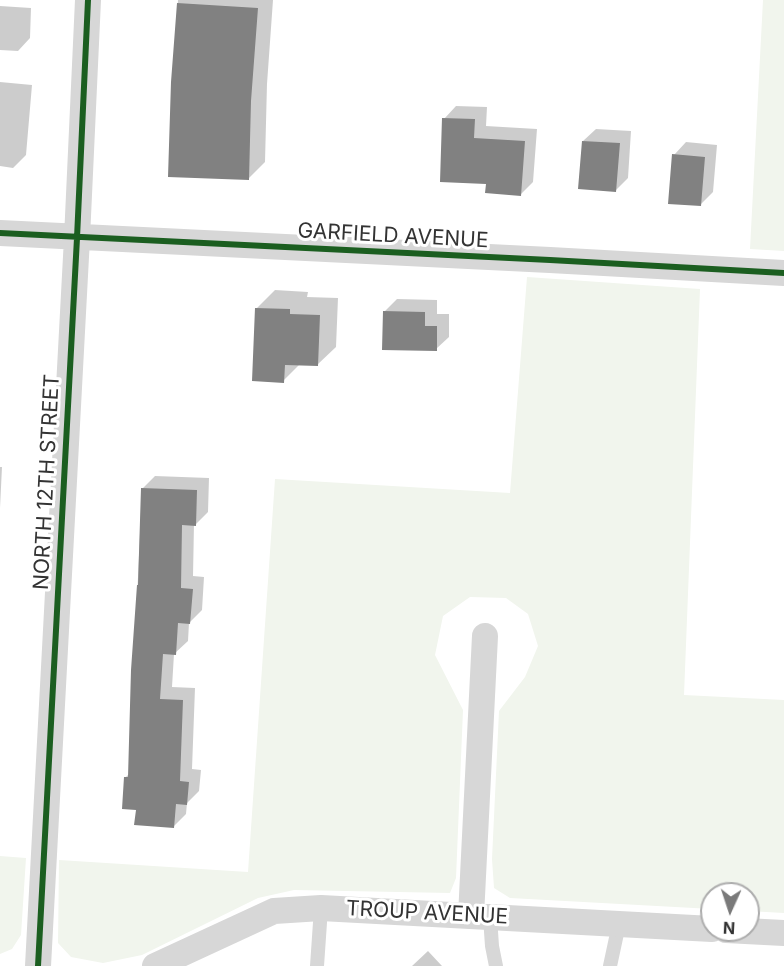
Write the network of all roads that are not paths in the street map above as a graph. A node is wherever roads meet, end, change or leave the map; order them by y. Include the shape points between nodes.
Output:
1 (88, 0) edge
2 (0, 233) edge
3 (77, 238) junction
4 (784, 273) edge
5 (485, 636) dead end
6 (321, 908) junction
7 (480, 916) junction
8 (619, 924) junction
9 (700, 928) edge
10 (760, 932) edge
11 (784, 933) edge
12 (38, 966) edge
13 (155, 966) edge
14 (317, 966) edge
15 (496, 966) edge
16 (610, 966) edge

1 - 3 street, NORTH 12TH STREET
2 - 3 street, GARFIELD AVENUE
3 - 4 street, GARFIELD AVENUE
3 - 12 street, NORTH 12TH STREET
5 - 7 street
6 - 7 street, TROUP AVENUE
6 - 13 street, TROUP AVENUE via 274,911
6 - 14 lane
7 - 8 street, TROUP AVENUE
7 - 15 lane
8 - 9 street, TROUP AVENUE
8 - 16 lane
10 - 11 street

